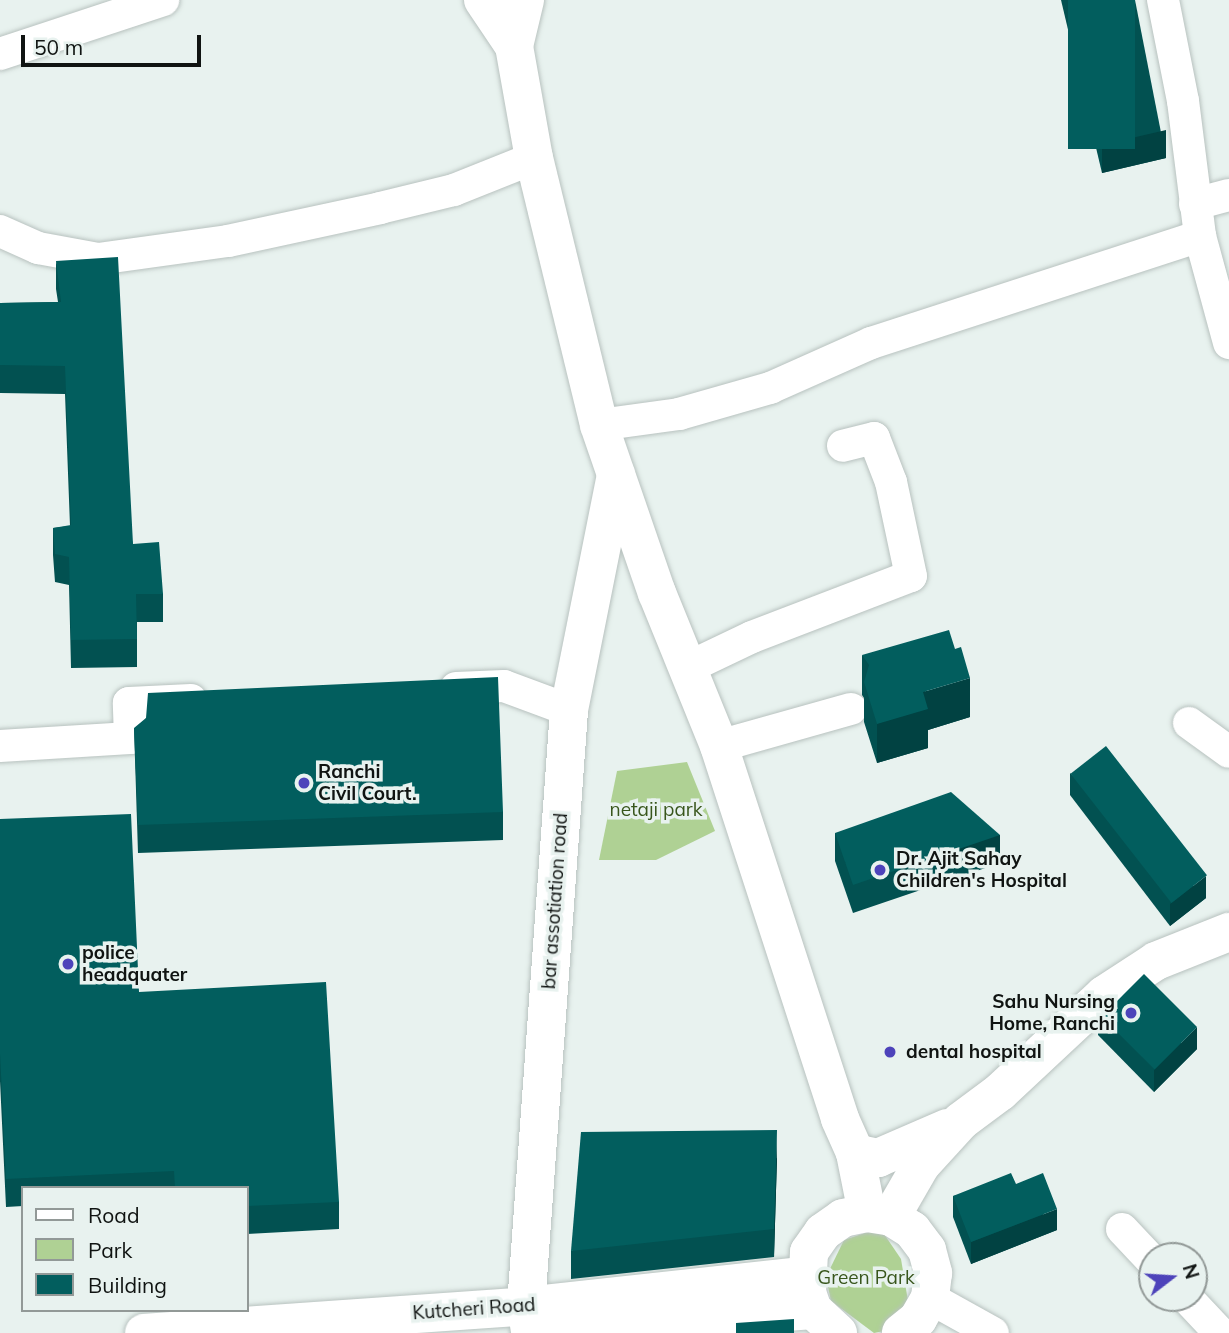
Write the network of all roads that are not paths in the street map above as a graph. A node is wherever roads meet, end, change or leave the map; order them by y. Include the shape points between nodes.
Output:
1 (483, 0) edge
2 (524, 0) edge
3 (1163, 0) edge
4 (160, 1) edge
5 (513, 46) junction
6 (0, 54) edge
7 (534, 158) junction
8 (1229, 195) edge
9 (1195, 204) junction
10 (0, 231) edge
11 (1200, 236) junction
12 (1225, 311) edge
13 (1229, 343) edge
14 (599, 425) junction
15 (843, 446) dead end
16 (616, 475) junction
17 (687, 668) junction
18 (421, 690) edge
19 (226, 699) edge
20 (851, 709) dead end
21 (569, 710) junction
22 (1189, 723) dead end
23 (0, 746) edge
24 (719, 746) junction
25 (1229, 752) edge
26 (1229, 932) edge
27 (961, 1121) junction
28 (855, 1153) junction
29 (879, 1215) junction
30 (1122, 1229) dead end
31 (1138, 1246) edge
32 (930, 1298) junction
33 (819, 1306) edge
34 (1200, 1312) edge
35 (523, 1326) edge
36 (144, 1333) edge
37 (901, 1333) edge
38 (993, 1333) edge
39 (1220, 1333) edge

1 - 5 main road
2 - 5 main road
3 - 9 street via 1183,101
4 - 6 street
5 - 7 main road
7 - 10 street via 454,190 380,208 228,241 98,259 38,248
7 - 14 main road
8 - 9 street
9 - 11 street
11 - 12 street
11 - 14 street via 871,343 770,388 679,414
12 - 13 street
14 - 16 main road
15 - 17 street via 874,438 891,482 911,576 752,637
16 - 17 main road
16 - 21 main road, bar assotiation road
17 - 24 main road
18 - 21 street via 504,686
19 - 23 street via 129,703 130,738
20 - 24 street
21 - 35 main road, bar assotiation road
22 - 25 street
24 - 28 main road
26 - 27 main road via 1156,961 1104,995 1000,1092
27 - 28 main road via 878,1158
27 - 29 main road
28 - 29 main road
29 - 32 main road via 912,1230 927,1250 933,1273
29 - 33 main road via 843,1218 823,1232 809,1252
30 - 31 street
32 - 37 main road via 918,1319
32 - 38 street
33 - 35 main road, Kutcheri Road
34 - 39 street
35 - 36 main road, Kutcheri Road

